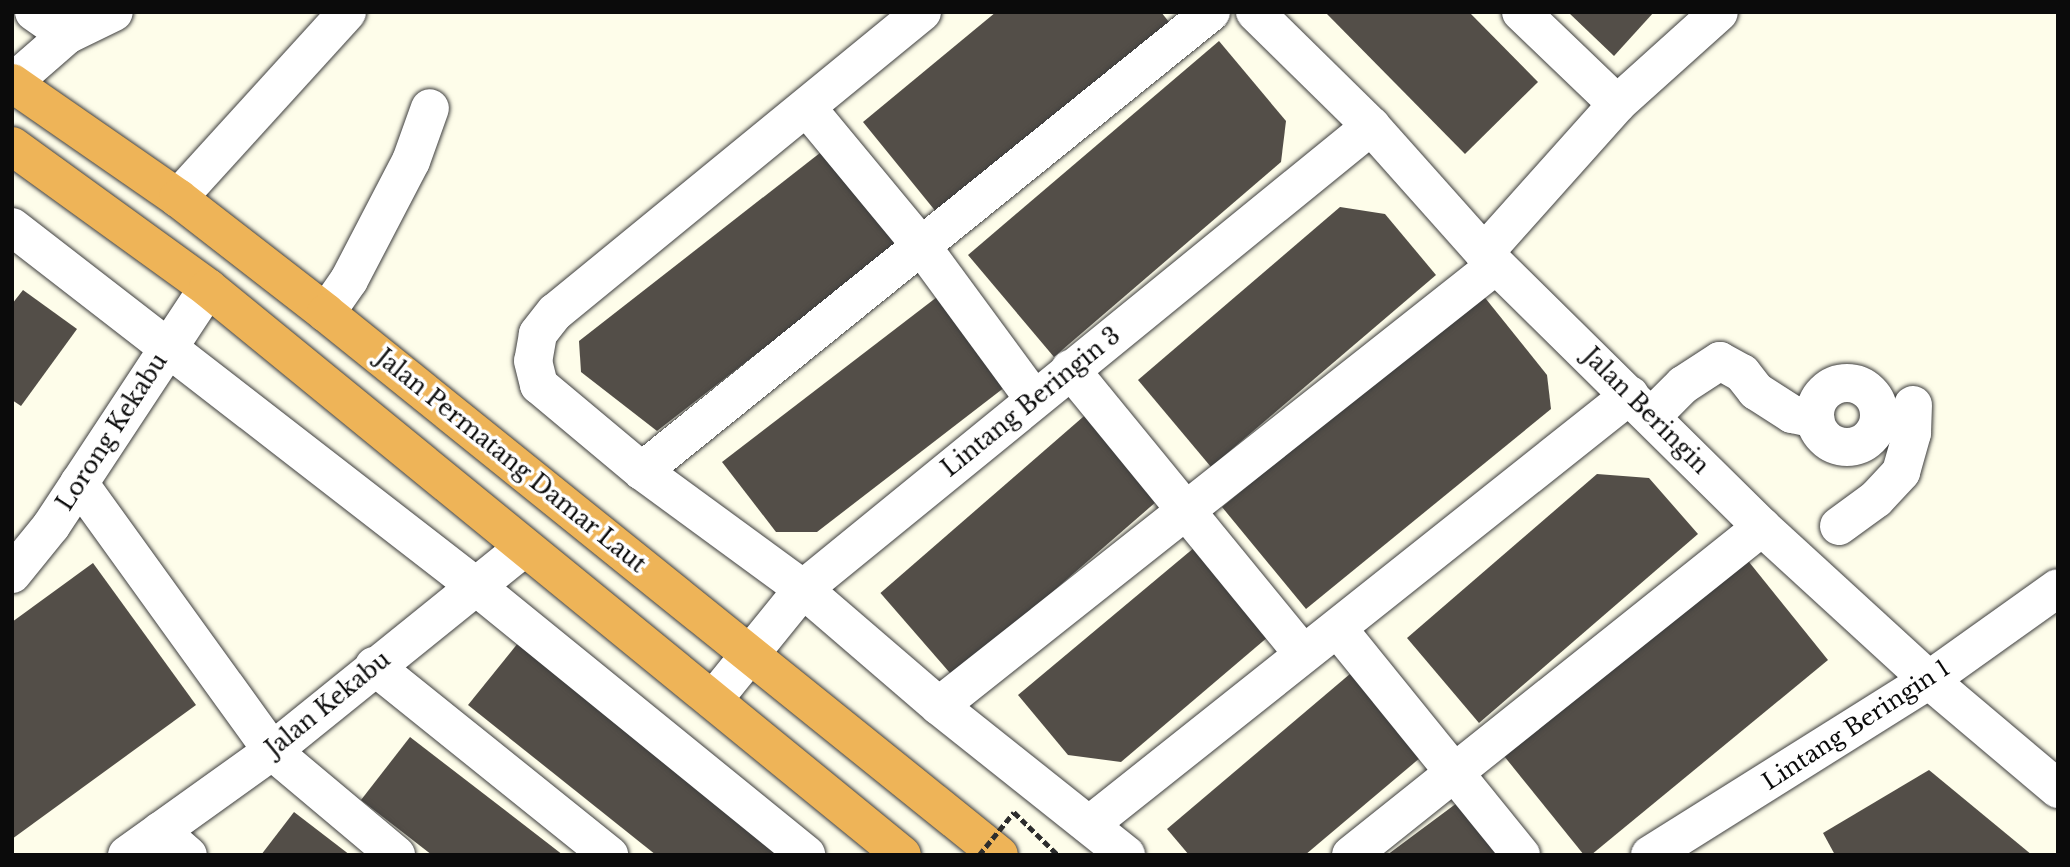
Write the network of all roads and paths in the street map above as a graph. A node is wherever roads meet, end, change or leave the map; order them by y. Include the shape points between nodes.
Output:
1 (34, 12) edge
2 (114, 12) edge
3 (347, 12) edge
4 (922, 12) edge
5 (1210, 12) edge
6 (1255, 12) edge
7 (1521, 12) edge
8 (1719, 12) edge
9 (67, 35) junction
10 (12, 83) edge
11 (1617, 104) junction
12 (430, 108) dead end
13 (808, 109) junction
14 (1371, 126) junction
15 (12, 146) edge
16 (178, 198) junction
17 (15, 234) edge
18 (923, 248) junction
19 (1490, 259) junction
20 (208, 288) junction
21 (326, 313) junction
22 (167, 346) junction
23 (1070, 369) junction
24 (1034, 399) junction
25 (1641, 405) junction
26 (1913, 405) dead end
27 (1815, 419) junction
28 (1854, 446) junction
29 (642, 471) junction
30 (79, 483) junction
31 (1185, 513) junction
32 (1839, 526) junction
33 (1762, 527) junction
34 (524, 548) junction
35 (1811, 572) junction
36 (12, 574) edge
37 (478, 588) junction
38 (2058, 588) edge
39 (803, 589) junction
40 (610, 617) junction
41 (1338, 629) junction
42 (751, 653) junction
43 (1303, 654) junction
44 (374, 666) junction
45 (1929, 680) junction
46 (713, 700) junction
47 (939, 706) junction
48 (272, 751) junction
49 (1454, 772) junction
50 (2058, 789) edge
51 (838, 801) junction
52 (1089, 825) junction
53 (174, 843) edge
54 (127, 855) edge
55 (396, 855) edge
56 (609, 855) edge
57 (806, 855) edge
58 (902, 855) edge
59 (979, 855) edge
60 (999, 855) edge
61 (1058, 855) edge
62 (1126, 855) edge
63 (1351, 855) edge
64 (1521, 855) edge
65 (1650, 855) edge

1 - 9 street
2 - 9 street
3 - 16 street
4 - 13 street
5 - 18 street
6 - 14 street, Jalan Beringin
7 - 11 street
8 - 11 street
9 - 10 street
10 - 16 highway, Jalan Permatang Damar Laut
11 - 19 street
12 - 21 street via 411,161
13 - 18 street
13 - 29 street via 555,312 538,334 533,361 539,385
14 - 19 street, Jalan Beringin
14 - 23 street, Lintang Beringin 3
15 - 20 highway
16 - 21 highway, Jalan Permatang Damar Laut
17 - 22 street
18 - 24 street
18 - 29 street
19 - 25 street, Jalan Beringin
19 - 31 street
20 - 22 street, Lorong Kekabu
20 - 34 highway
21 - 42 highway, Jalan Permatang Damar Laut
22 - 30 street, Lorong Kekabu
22 - 37 street
23 - 24 street, Lintang Beringin 3
23 - 31 street
24 - 39 street, Lintang Beringin 3
25 - 27 street via 1720,361 1792,414
25 - 33 street, Jalan Beringin
25 - 41 street
26 - 32 street via 1912,433 1901,472
27 - 28 street via 1829,443
27 - 28 street via 1815,407 1826,390 1845,382 1864,388 1877,404 1878,424 1867,442
28 - 32 street via 1851,503
29 - 39 street
30 - 36 street, Lorong Kekabu
30 - 48 street
31 - 43 street
31 - 47 street
32 - 35 street
33 - 35 street, Jalan Beringin
33 - 49 street
34 - 37 street, Jalan Kekabu
34 - 40 highway
35 - 45 street, Jalan Beringin
37 - 44 street, Jalan Kekabu
37 - 57 street
38 - 45 street, Lintang Beringin 1
39 - 42 street, Lintang Beringin 3
39 - 47 street
40 - 46 highway
40 - 51 highway via 636,665 781,778
41 - 43 street
41 - 49 street
42 - 46 street, Lintang Beringin 3
42 - 60 highway, Jalan Permatang Damar Laut
43 - 52 street
44 - 48 street, Jalan Kekabu
44 - 56 street
45 - 50 street, Jalan Beringin
45 - 65 street, Lintang Beringin 1
46 - 51 highway
47 - 52 street
48 - 53 street, Jalan Kekabu
48 - 55 street
49 - 63 street
49 - 64 street
51 - 58 highway
52 - 62 street
53 - 54 street, Jalan Kekabu
59 - 61 path, bridge via 1014,812

